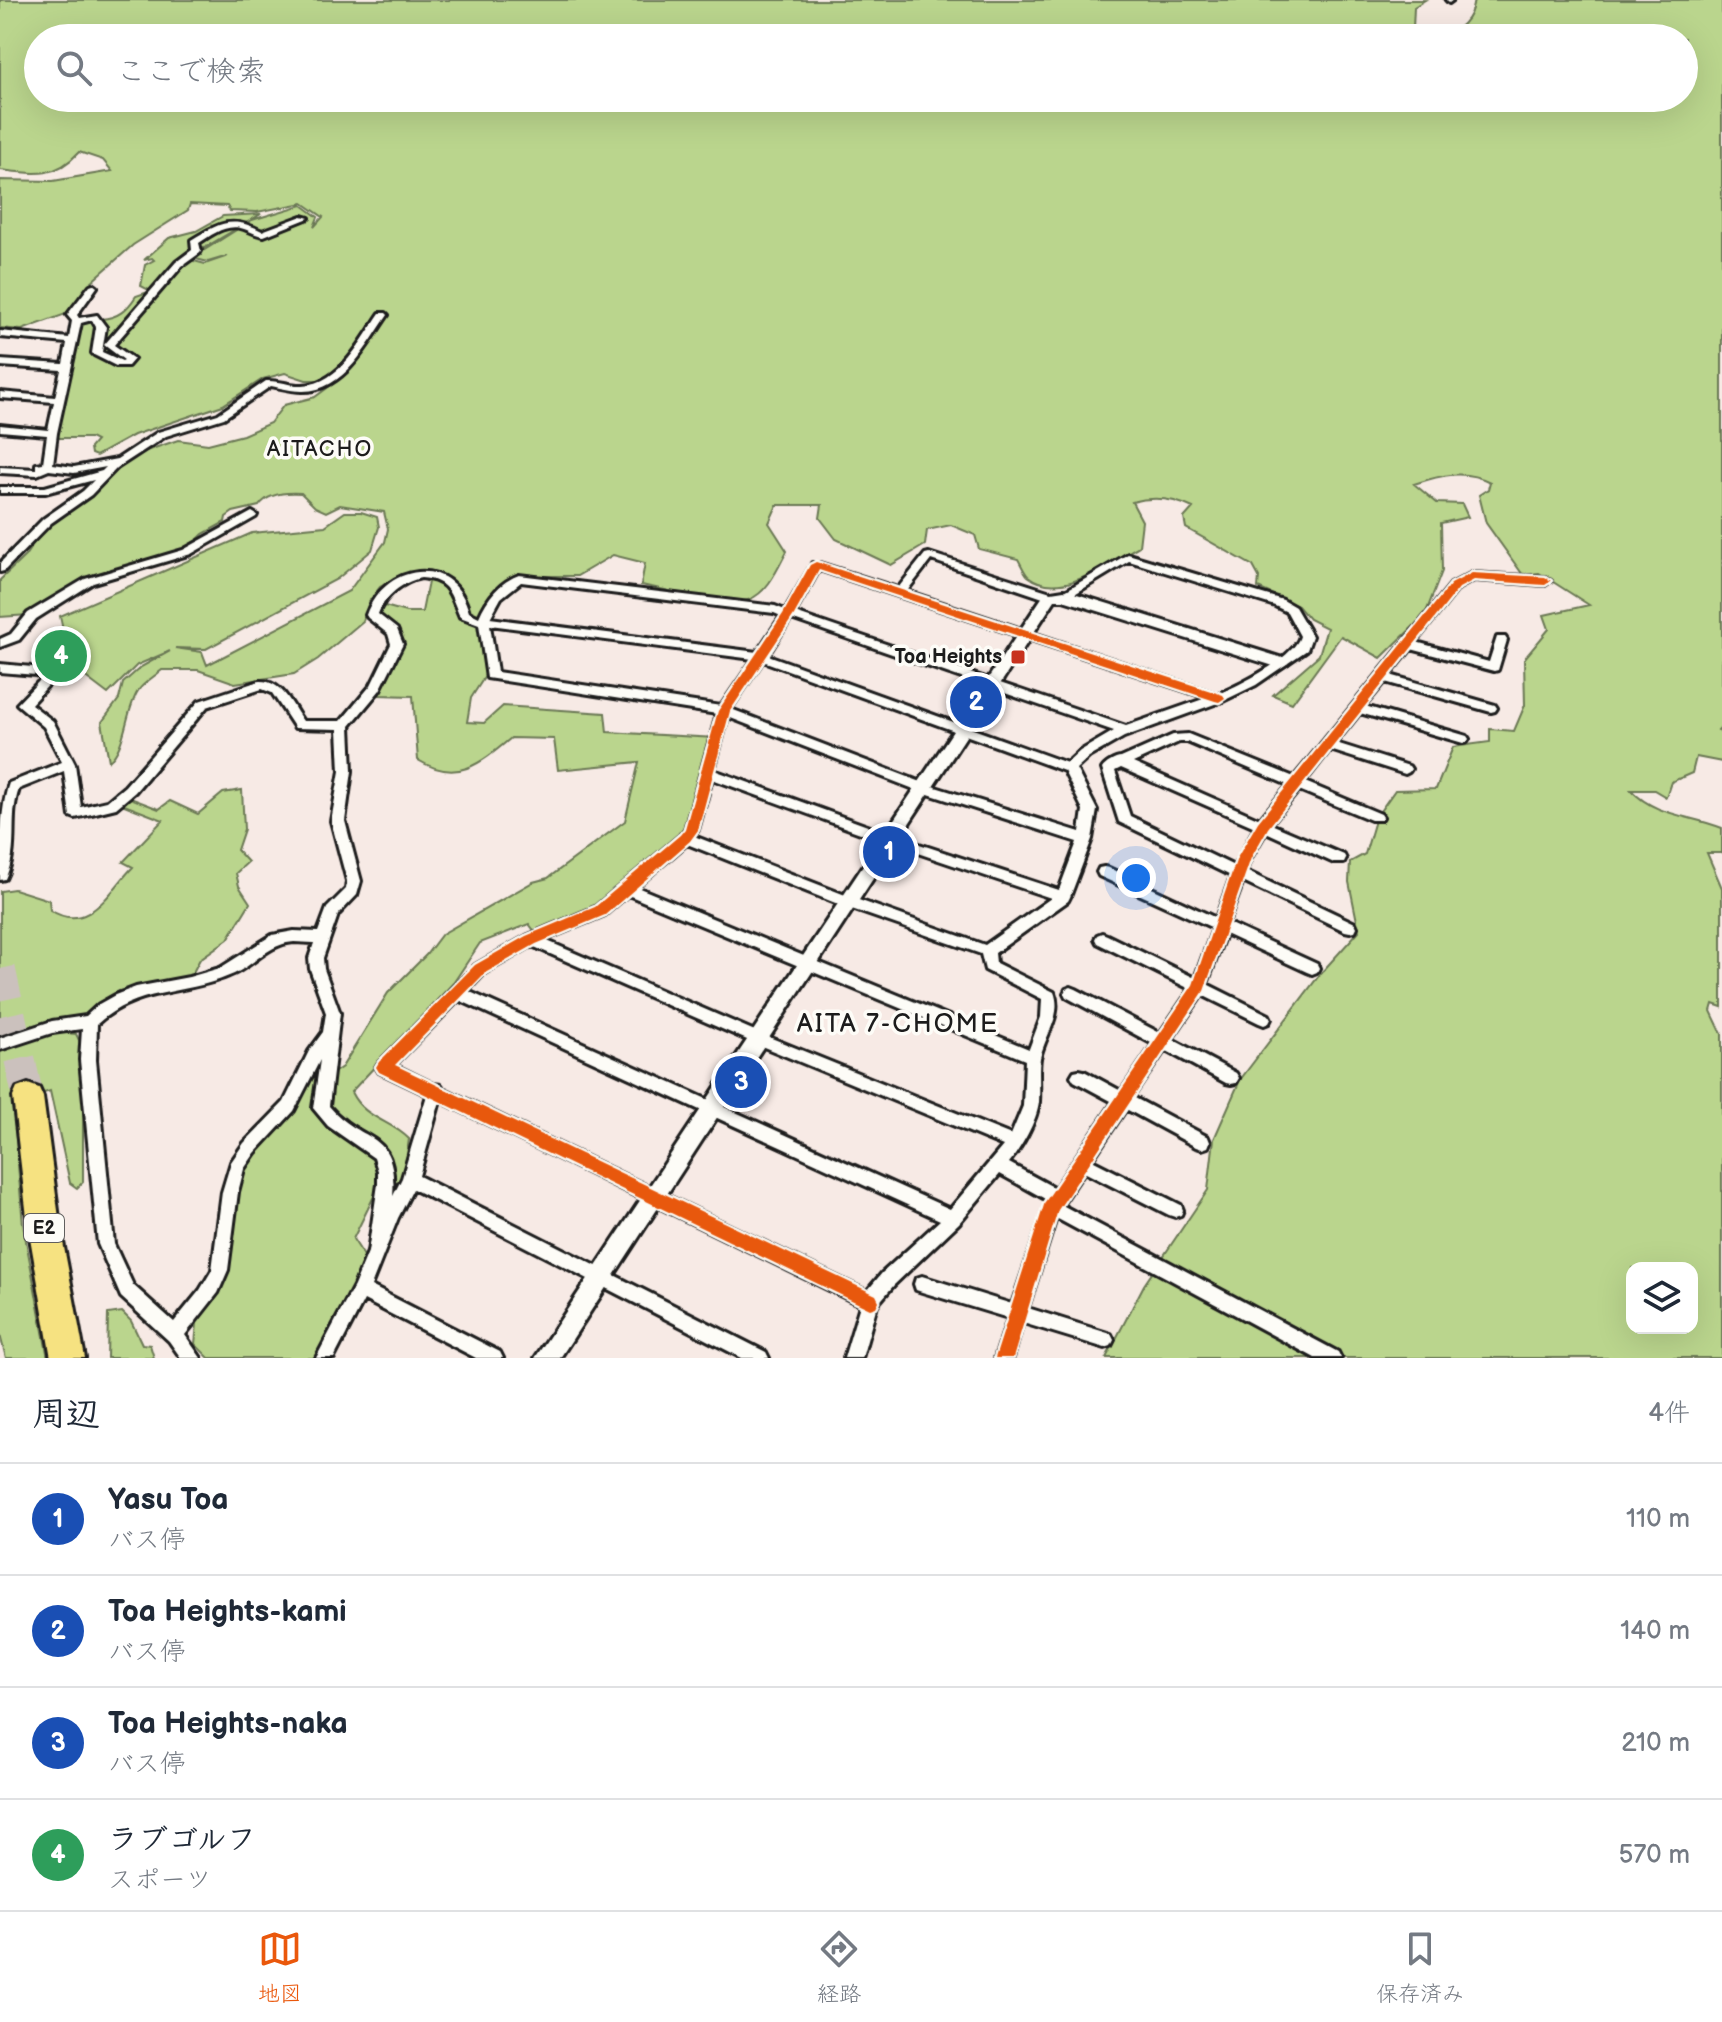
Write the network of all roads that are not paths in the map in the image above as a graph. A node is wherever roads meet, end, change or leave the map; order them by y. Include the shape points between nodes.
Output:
1 (305, 218) dead end
2 (93, 287) dead end
3 (383, 315) dead end
4 (77, 321) junction
5 (0, 334) edge
6 (71, 341) junction
7 (0, 363) edge
8 (65, 367) junction
9 (0, 395) edge
10 (60, 400) junction
11 (0, 428) edge
12 (52, 433) junction
13 (123, 460) junction
14 (0, 462) edge
15 (48, 467) junction
16 (0, 470) edge
17 (107, 473) junction
18 (0, 490) edge
19 (252, 515) dead end
20 (0, 569) edge
21 (1545, 581) dead end
22 (900, 593) junction
23 (1057, 596) junction
24 (788, 615) junction
25 (484, 620) junction
26 (1024, 636) junction
27 (1501, 640) dead end
28 (0, 643) edge
29 (1408, 644) junction
30 (760, 656) junction
31 (1280, 663) junction
32 (0, 668) edge
33 (1382, 677) junction
34 (991, 686) junction
35 (1219, 698) junction
36 (1357, 708) junction
37 (1491, 708) dead end
38 (724, 711) junction
39 (344, 725) junction
40 (962, 731) junction
41 (1127, 731) junction
42 (1463, 739) dead end
43 (1328, 745) junction
44 (1119, 762) junction
45 (69, 764) junction
46 (1069, 768) junction
47 (1405, 769) dead end
48 (706, 772) junction
49 (1296, 784) junction
50 (924, 788) junction
51 (1376, 817) dead end
52 (1263, 825) junction
53 (685, 838) junction
54 (890, 839) junction
55 (1085, 839) junction
56 (1339, 859) dead end
57 (1104, 872) dead end
58 (1240, 874) junction
59 (0, 875) edge
60 (628, 889) junction
61 (1063, 897) junction
62 (848, 902) junction
63 (1221, 926) junction
64 (1350, 927) dead end
65 (320, 938) junction
66 (1102, 939) dead end
67 (531, 940) junction
68 (987, 951) junction
69 (808, 964) junction
70 (1312, 968) dead end
71 (1199, 987) junction
72 (456, 992) junction
73 (1071, 993) dead end
74 (1264, 1019) dead end
75 (90, 1022) junction
76 (331, 1034) junction
77 (759, 1039) junction
78 (1161, 1040) junction
79 (0, 1044) edge
80 (1033, 1057) junction
81 (1079, 1076) dead end
82 (1231, 1078) dead end
83 (436, 1090) junction
84 (28, 1097) tunnel mouth
85 (1122, 1101) junction
86 (712, 1108) junction
87 (1202, 1142) dead end
88 (1015, 1144) junction
89 (1080, 1162) junction
90 (998, 1165) junction
91 (410, 1179) junction
92 (655, 1196) junction
93 (1054, 1202) junction
94 (1175, 1210) dead end
95 (953, 1218) junction
96 (376, 1251) junction
97 (601, 1279) junction
98 (922, 1284) dead end
99 (361, 1290) junction
100 (870, 1301) junction
101 (1017, 1313) junction
102 (175, 1335) junction
103 (1105, 1340) dead end
104 (68, 1358) edge
105 (192, 1358) edge
106 (325, 1358) edge
107 (494, 1358) edge
108 (547, 1358) edge
109 (760, 1358) edge
110 (853, 1358) edge
111 (1004, 1358) edge
112 (1332, 1358) edge

1 - 4 street via 261,234 241,222 228,223 194,242 197,251 179,264 109,345 129,359 125,364 97,353 101,327 94,317
2 - 4 street via 72,315
3 - 13 street via 352,359 323,385 269,383 221,416 162,434
4 - 6 street
5 - 6 street
6 - 8 street
7 - 8 street
8 - 10 street
9 - 10 street
10 - 12 street
11 - 12 street
12 - 15 street
13 - 15 street via 74,470
13 - 17 street
14 - 15 street
15 - 16 street via 37,472
17 - 18 street via 45,490
17 - 20 street via 47,521
19 - 28 street via 187,552 89,581
21 - 29 street via 1472,576 1449,592
22 - 23 street via 929,556
22 - 24 street via 816,565
22 - 26 street
23 - 26 street
23 - 31 street
23 - 31 street via 1128,557 1291,610 1306,636 1303,647
24 - 25 street via 519,578 506,585
24 - 30 street
24 - 34 street
25 - 30 street
25 - 38 street via 491,675
25 - 39 street via 464,614 461,599 440,578 413,574 399,581 372,615 393,632 397,644 376,687
26 - 34 street
26 - 35 street
27 - 29 street via 1494,667
29 - 33 street
30 - 38 street
30 - 40 street
31 - 35 street
32 - 45 street via 39,671 48,679 23,704 49,724
33 - 36 street
33 - 37 street
34 - 40 street
34 - 41 street
35 - 41 street
36 - 42 street
36 - 43 street
38 - 48 street
38 - 50 street
39 - 45 street via 299,725 276,690 263,684 203,704 111,805 75,813
39 - 65 street via 346,771 338,821 354,881
40 - 46 street
40 - 50 street
41 - 46 street via 1086,751
43 - 47 street
43 - 49 street
44 - 49 street via 1188,738
44 - 52 street
44 - 58 street via 1108,769 1124,819
45 - 59 street via 14,786 7,798 9,853
46 - 55 street via 1090,810
48 - 53 street
48 - 54 street
49 - 51 street
49 - 52 street
50 - 54 street
50 - 55 street
52 - 56 street
52 - 58 street
53 - 60 street
53 - 62 street
54 - 61 street
54 - 62 street
55 - 61 street
57 - 63 street
58 - 63 street
58 - 64 street
60 - 67 street via 600,911
60 - 69 street
61 - 68 street
62 - 68 street
62 - 69 street
63 - 70 street
63 - 71 street
65 - 75 street via 273,940 223,973 128,993 105,1005
65 - 76 street via 317,969 333,1013
66 - 71 street
67 - 72 street via 480,969
67 - 77 street
68 - 80 street via 990,966 1049,996 1048,1017
69 - 77 street
69 - 80 street
71 - 74 street
71 - 78 street
72 - 83 street via 384,1067
72 - 86 street
73 - 78 street
75 - 79 street via 52,1027
75 - 102 street via 88,1060 106,1244 127,1291
76 - 96 street via 321,1108 385,1160
76 - 102 street via 306,1069 295,1098 244,1153 235,1171 220,1271
77 - 86 street
77 - 88 street
78 - 82 street
78 - 85 street
80 - 88 street via 1031,1106
81 - 85 street
83 - 91 street
83 - 92 street
84 - 104 highway, E2
85 - 87 street
85 - 89 street
86 - 92 street
86 - 95 street
88 - 90 street
89 - 93 street
89 - 94 street
90 - 93 street
90 - 95 street
91 - 96 street
91 - 97 street
92 - 97 street
92 - 100 street
93 - 101 street
93 - 112 street
95 - 100 street
96 - 99 street
97 - 108 street
97 - 109 street
98 - 101 street
99 - 106 street
99 - 107 street
100 - 110 street
101 - 103 street
101 - 111 street
102 - 105 street

